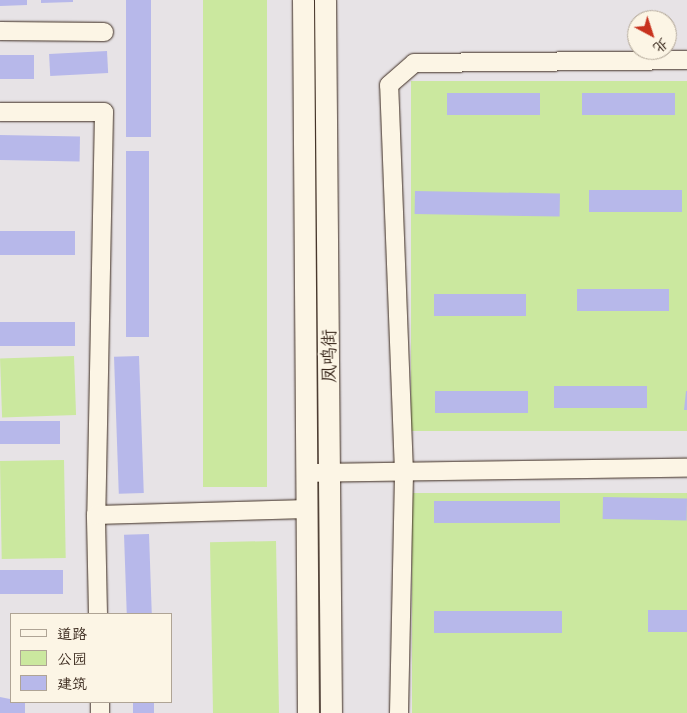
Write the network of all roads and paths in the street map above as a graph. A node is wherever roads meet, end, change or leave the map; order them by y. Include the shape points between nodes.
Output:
1 (303, 0) edge
2 (325, 0) edge
3 (0, 31) edge
4 (104, 32) dead end
5 (687, 60) edge
6 (0, 112) edge
7 (687, 468) edge
8 (404, 472) junction
9 (329, 473) junction
10 (306, 474) junction
11 (307, 509) junction
12 (96, 515) junction
13 (98, 613) edge
14 (308, 713) edge
15 (331, 713) edge
16 (399, 713) edge

1 - 10 main road, 凤鸣街
2 - 9 main road, 凤鸣街
3 - 4 street
5 - 8 street via 414,63 389,85
6 - 12 street via 104,112
7 - 8 street
8 - 9 street
8 - 16 street
9 - 10 street
9 - 15 main road, 凤鸣街
10 - 11 main road, 凤鸣街
11 - 12 street
11 - 14 main road, 凤鸣街
12 - 13 street

